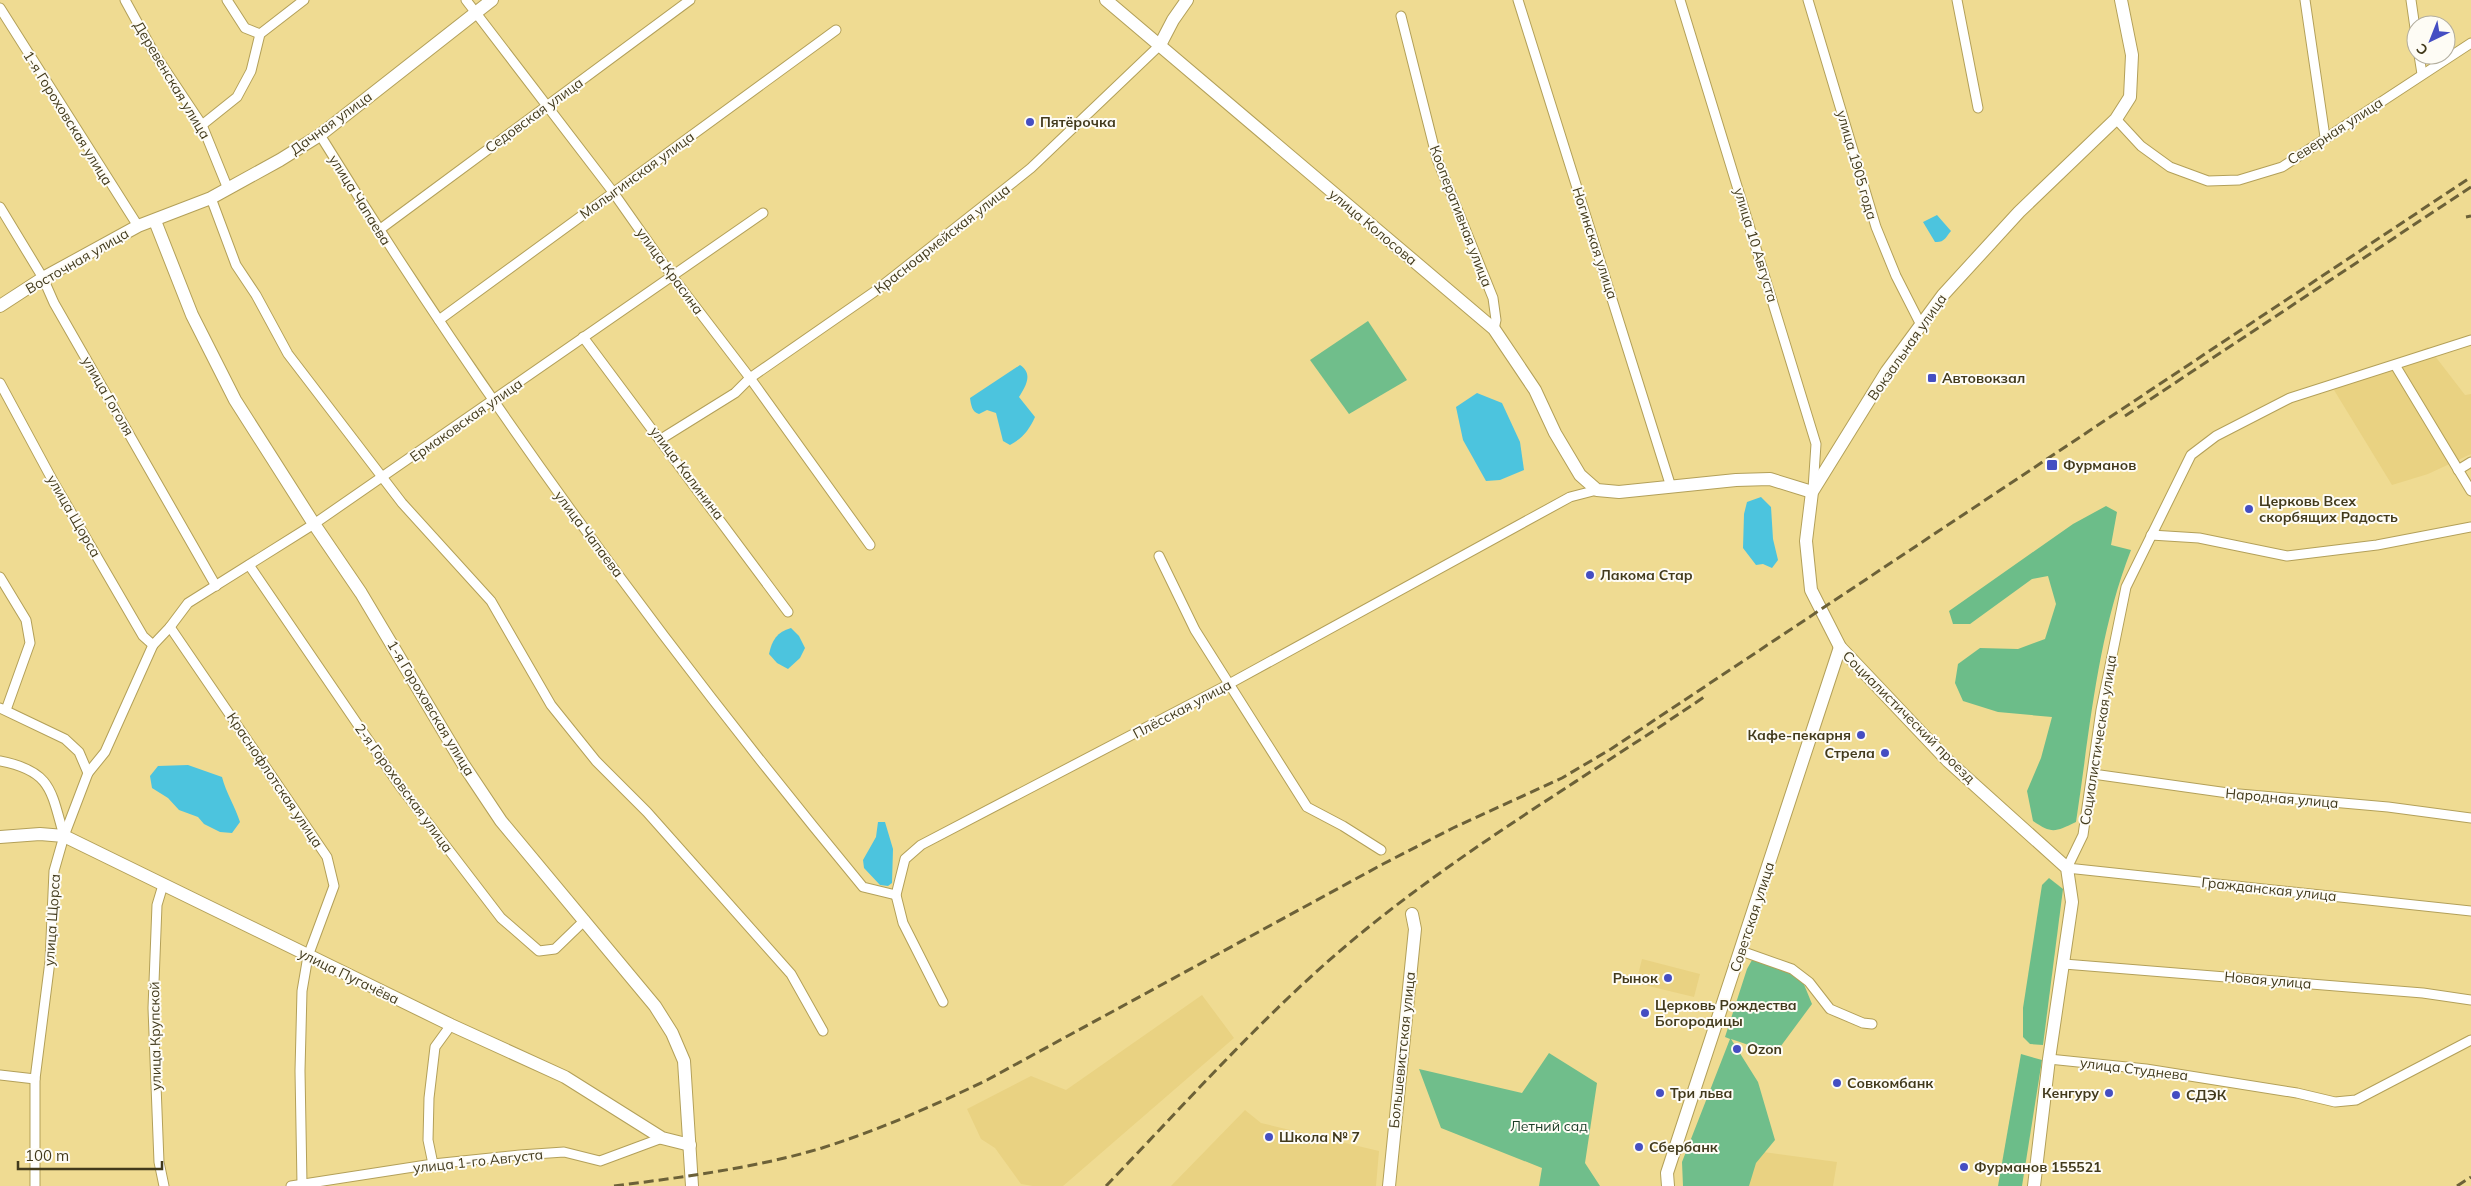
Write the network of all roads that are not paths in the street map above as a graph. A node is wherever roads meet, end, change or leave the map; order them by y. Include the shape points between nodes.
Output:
1 (125, 0) edge
2 (227, 0) edge
3 (304, 0) edge
4 (466, 0) edge
5 (492, 0) edge
6 (690, 0) edge
7 (1106, 0) edge
8 (1188, 0) edge
9 (1518, 0) edge
10 (1680, 0) edge
11 (1808, 0) edge
12 (1957, 0) edge
13 (2121, 0) edge
14 (2305, 0) edge
15 (2411, 0) edge
16 (0, 8) edge
17 (475, 13) junction
18 (2413, 15) edge
19 (1401, 16) dead end
20 (836, 30) dead end
21 (260, 34) junction
22 (2471, 43) edge
23 (1160, 45) junction
24 (2421, 65) edge
25 (2422, 74) junction
26 (546, 106) junction
27 (1978, 108) dead end
28 (2116, 119) junction
29 (202, 125) junction
30 (320, 135) junction
31 (2325, 137) junction
32 (228, 189) junction
33 (613, 192) junction
34 (210, 198) junction
35 (0, 207) edge
36 (764, 212) dead end
37 (156, 220) junction
38 (138, 226) junction
39 (379, 230) junction
40 (672, 276) junction
41 (43, 278) junction
42 (0, 306) edge
43 (439, 320) junction
44 (1921, 325) junction
45 (1494, 329) junction
46 (583, 337) junction
47 (2471, 340) edge
48 (2395, 365) junction
49 (750, 378) junction
50 (0, 383) edge
51 (494, 401) junction
52 (661, 439) junction
53 (2471, 462) edge
54 (2458, 470) junction
55 (382, 477) junction
56 (1670, 487) junction
57 (1597, 490) junction
58 (2471, 491) edge
59 (1812, 492) junction
60 (314, 524) junction
61 (2471, 526) edge
62 (2151, 535) junction
63 (870, 545) dead end
64 (1159, 556) dead end
65 (249, 565) junction
66 (0, 577) edge
67 (216, 586) junction
68 (788, 612) dead end
69 (170, 627) junction
70 (152, 645) junction
71 (1840, 648) junction
72 (1229, 684) junction
73 (3, 709) edge
74 (0, 762) edge
75 (88, 773) junction
76 (2093, 774) junction
77 (2471, 818) edge
78 (0, 836) edge
79 (64, 836) junction
80 (1381, 850) dead end
81 (2067, 868) junction
82 (163, 885) junction
83 (896, 895) junction
84 (2471, 911) edge
85 (1412, 914) dead end
86 (585, 920) junction
87 (1741, 951) junction
88 (308, 956) junction
89 (2064, 964) junction
90 (2471, 1000) edge
91 (943, 1002) dead end
92 (451, 1024) junction
93 (1872, 1024) dead end
94 (823, 1031) dead end
95 (2471, 1040) edge
96 (2049, 1059) junction
97 (0, 1075) edge
98 (35, 1079) junction
99 (662, 1138) junction
100 (690, 1145) junction
101 (433, 1164) junction
102 (302, 1184) junction
103 (34, 1186) edge
104 (164, 1186) edge
105 (291, 1186) edge
106 (692, 1186) edge
107 (1389, 1186) edge
108 (1668, 1186) edge
109 (2034, 1186) edge

1 - 29 street, Деревенская улица via 154,53
2 - 21 street via 245,28
3 - 21 street
4 - 17 street, улица Красина
5 - 17 main road, Дачная улица
6 - 26 street, Седовская улица
7 - 23 main road, улица Колосова
8 - 23 main road, Красноармейская улица
9 - 56 street, Ногинская улица
10 - 59 street, улица 10 Августа via 1816,444
11 - 44 street, улица 1905 года via 1876,227
12 - 27 street
13 - 28 main road, Вокзальная улица via 2132,55 2130,96
14 - 31 street
15 - 18 street
16 - 38 street, 1-я Гороховская улица
17 - 26 street, улица Красина
17 - 30 main road, Дачная улица
19 - 45 street, Кооперативная улица via 1437,159 1493,298
20 - 33 street, Малыгинская улица
21 - 29 street via 251,71 237,96
22 - 25 street, Северная улица
23 - 45 main road, улица Колосова
23 - 49 street, Красноармейская улица via 1031,168 874,292
24 - 25 street
25 - 31 street, Северная улица
26 - 33 street, улица Красина
26 - 39 street, Седовская улица
28 - 31 street, Северная улица via 2141,146 2170,167 2208,180 2239,180 2282,167
28 - 44 main road, Вокзальная улица via 2020,212 1943,295
29 - 32 street, Деревенская улица
30 - 32 main road, Дачная улица
30 - 39 street, улица Чапаева
32 - 34 main road, Дачная улица
33 - 40 street, улица Красина
33 - 43 street, Малыгинская улица
34 - 37 main road, Дачная улица
34 - 55 street via 236,265 288,354
35 - 41 street, улица Гоголя
36 - 40 street, Ермаковская улица
37 - 38 main road, Восточная улица
37 - 60 main road, 1-я Гороховская улица via 192,315 235,400
38 - 41 main road, Восточная улица
39 - 43 street, улица Чапаева
40 - 46 street, Ермаковская улица
40 - 49 street, улица Красина
41 - 42 main road, Восточная улица
41 - 67 street, улица Гоголя
43 - 51 street, улица Чапаева
44 - 59 main road, Вокзальная улица via 1887,371
45 - 57 main road, улица Колосова via 1536,390 1580,474
46 - 51 street, Ермаковская улица
46 - 52 street, улица Калинина
47 - 48 street, Социалистическая улица
48 - 54 street
48 - 62 street, Социалистическая улица via 2290,398 2216,436 2191,455
49 - 52 street, Красноармейская улица via 735,393
49 - 63 street, улица Красина
50 - 70 street, улица Щорса via 64,500 143,636
51 - 55 street, Ермаковская улица
51 - 83 street, улица Чапаева via 726,719 791,800 863,887
52 - 68 street, улица Калинина
53 - 54 street
54 - 58 street
55 - 60 street, Ермаковская улица
55 - 94 street via 491,601 551,704 596,761 647,812 791,974
56 - 57 main road via 1619,492
56 - 59 main road via 1770,479
57 - 72 street, Плёсская улица via 1570,497
59 - 71 main road, Вокзальная улица via 1806,541 1811,590
60 - 65 street, Ермаковская улица
60 - 86 main road, 1-я Гороховская улица via 361,592 463,764 501,821
61 - 62 street via 2377,545 2287,556 2199,538
62 - 76 street, Социалистическая улица via 2126,587 2101,710
64 - 72 street via 1196,630
65 - 67 street, Ермаковская улица
65 - 86 street, 2-я Гороховская улица via 399,785 501,918 539,951 555,949
66 - 73 street via 26,620 30,643
67 - 69 street, Ермаковская улица via 188,603
69 - 70 street, улица Щорса
69 - 88 street, Краснофлотская улица via 327,857 334,886
70 - 75 street, улица Щорса via 105,752
71 - 81 main road, Социалистический проезд via 1948,761
71 - 87 main road, Советская улица
72 - 80 street via 1307,807
72 - 83 street, Плёсская улица via 921,845 905,859
73 - 75 street via 66,739 79,752
74 - 79 street via 33,771 50,787
75 - 79 street, улица Щорса
76 - 77 street, Народная улица via 2228,794 2388,807
76 - 81 street, Социалистическая улица via 2083,835
78 - 79 main road, улица Пугачёва
79 - 82 main road, улица Пугачёва
79 - 98 street, улица Щорса via 54,871 50,961
81 - 84 street, Гражданская улица
81 - 89 main road via 2072,902
82 - 88 main road, улица Пугачёва
82 - 104 street, улица Крупской via 157,905 153,1008 159,1162
83 - 91 street, Плёсская улица via 903,923
85 - 107 main road, Большевистская улица via 1415,929
86 - 100 main road, 1-я Гороховская улица via 655,1006 672,1033 684,1061
87 - 93 street via 1792,969 1809,982 1830,1009
87 - 108 main road, Советская улица via 1667,1173
88 - 92 main road, улица Пугачёва
88 - 102 street, Краснофлотская улица via 302,991
89 - 90 street, Новая улица via 2423,992
89 - 96 main road
92 - 99 main road, улица Пугачёва via 565,1077
92 - 101 street via 435,1047 428,1140
95 - 96 street, улица Студнева via 2356,1100 2335,1102 2146,1069
96 - 109 main road
97 - 98 street
98 - 103 street, улица Щорса
99 - 100 main road, улица Пугачёва
99 - 101 street, улица 1-го Августа via 600,1161 564,1152
100 - 106 main road, 1-я Гороховская улица
101 - 102 street, улица 1-го Августа
102 - 105 street, улица 1-го Августа

